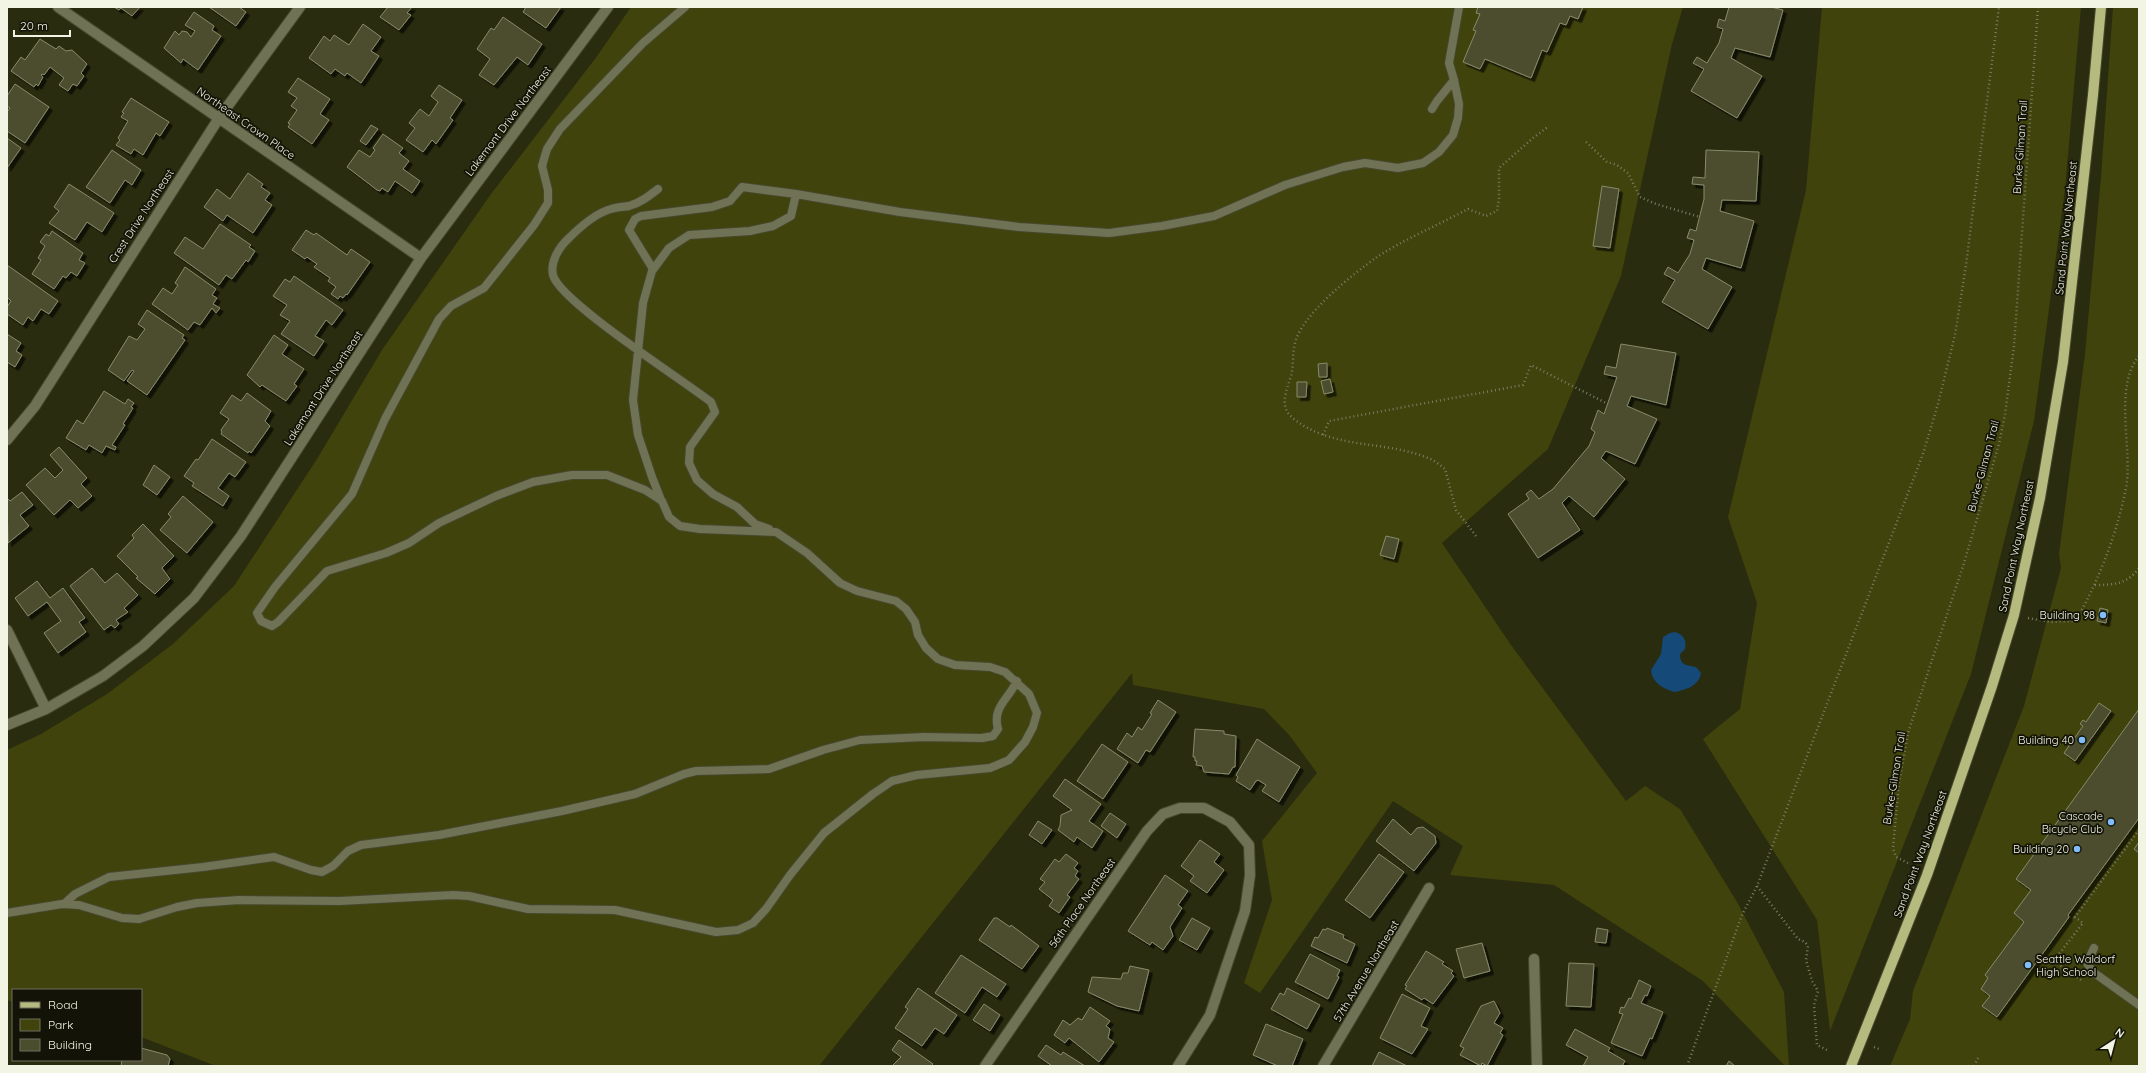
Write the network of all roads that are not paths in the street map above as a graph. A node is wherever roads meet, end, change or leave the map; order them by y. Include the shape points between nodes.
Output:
1 (58, 7) edge
2 (300, 7) edge
3 (608, 7) edge
4 (685, 7) edge
5 (1459, 7) edge
6 (2101, 7) edge
7 (1454, 80) junction
8 (1432, 109) dead end
9 (219, 118) junction
10 (658, 189) dead end
11 (796, 194) junction
12 (421, 258) junction
13 (653, 269) junction
14 (637, 348) junction
15 (7, 440) edge
16 (662, 501) junction
17 (776, 532) junction
18 (7, 630) edge
19 (1017, 682) junction
20 (46, 709) junction
21 (7, 725) edge
22 (1429, 888) dead end
23 (64, 904) junction
24 (7, 913) edge
25 (2094, 948) dead end
26 (1534, 959) dead end
27 (2139, 1005) edge
28 (985, 1066) edge
29 (1178, 1066) edge
30 (1323, 1066) edge
31 (1537, 1066) edge
32 (1851, 1066) edge

1 - 9 street, Northeast Crown Place
2 - 9 street, Crest Drive Northeast
3 - 12 street, Lakemont Drive Northeast
4 - 16 lane via 643,43 560,129 547,149 542,166 548,190 548,203 484,288 451,306 439,319 385,420 352,494 275,586 257,614 261,621 272,626 327,571 386,553 409,543 439,523 533,482 572,475 607,475 645,490
5 - 7 lane via 1450,63
6 - 32 main road, Sand Point Way Northeast via 2063,362 2038,505 2014,615 1926,875
7 - 8 lane
7 - 11 lane via 1459,104 1453,135 1439,152 1423,163 1398,168 1366,163 1343,168 1285,185 1214,216 1162,226 1109,233 1019,227 900,212
9 - 12 street, Northeast Crown Place
9 - 15 street, Crest Drive Northeast via 35,406
10 - 14 lane via 644,200 630,206 612,208 581,227 567,239 552,266 553,277 576,304
11 - 13 lane via 791,216 773,226 750,231 689,235 669,248
11 - 13 lane via 742,187 730,201 712,207 635,219 629,230
12 - 20 street, Lakemont Drive Northeast via 241,536 194,598 133,654 103,676
13 - 14 lane via 643,303
14 - 16 lane via 634,407 638,435
14 - 17 lane via 711,402 715,412 690,447 689,463 697,480 714,494 737,507 755,524
16 - 17 lane via 669,517 680,526
17 - 19 lane via 807,553 840,583 857,591 896,601 906,609 915,622 918,635 926,648 938,659 955,665 990,667 1005,672
18 - 20 street
19 - 23 lane via 995,718 998,730 993,736 924,736 860,740 769,769 684,774 636,794 562,811 439,835 361,845 348,851 333,866 322,872 274,856 109,877 75,894
19 - 23 lane via 1029,694 1037,713 1025,742 1009,760 990,768 917,775 892,781 824,834 766,909 753,923 738,930 716,932 615,910 528,909 469,896 388,897 340,901 239,900 177,907 139,919 122,918 78,905
20 - 21 street, Lakemont Drive Northeast
22 - 30 street, 57th Avenue Northeast
23 - 24 lane
25 - 27 lane via 2087,963 2093,972
26 - 31 street
28 - 29 street, 56th Place Northeast via 1152,825 1163,814 1180,808 1204,808 1230,822 1249,845 1250,875 1245,911 1210,1015

